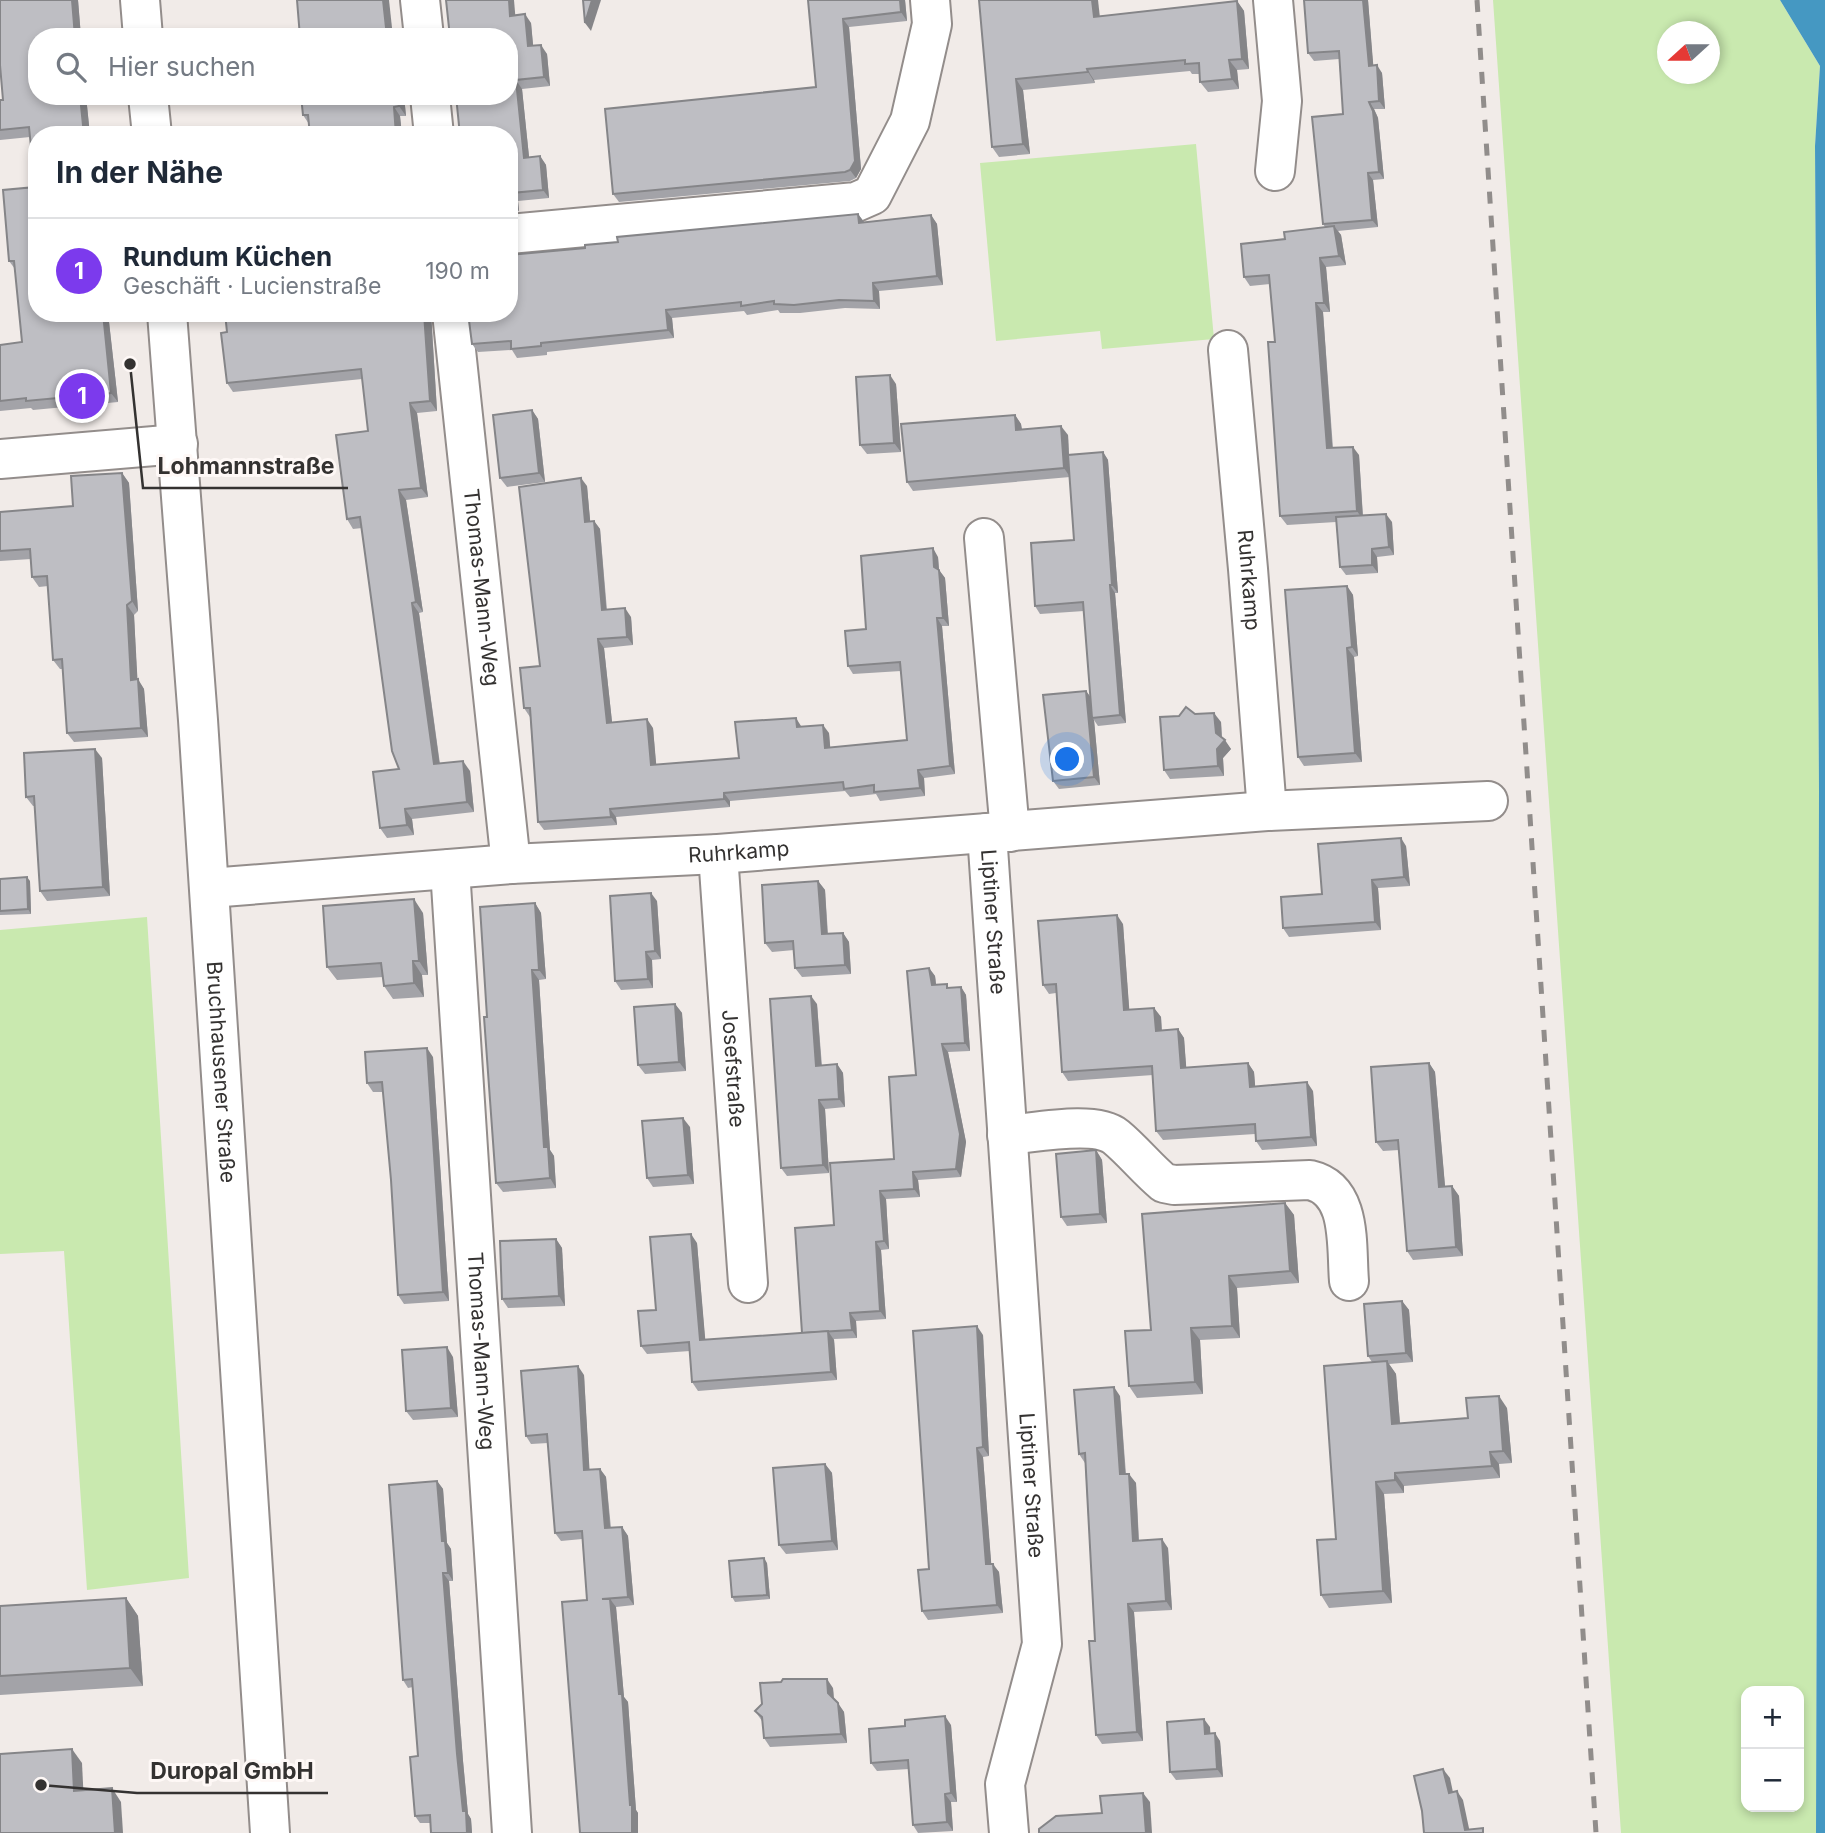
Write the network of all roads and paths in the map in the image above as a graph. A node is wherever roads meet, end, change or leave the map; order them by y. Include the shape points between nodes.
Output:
1 (140, 0) edge
2 (420, 0) edge
3 (930, 0) edge
4 (1273, 0) edge
5 (142, 28) edge
6 (423, 28) edge
7 (149, 105) edge
8 (431, 105) edge
9 (151, 126) edge
10 (433, 126) edge
11 (1275, 171) dead end
12 (518, 233) edge
13 (168, 322) edge
14 (453, 322) edge
15 (1228, 350) dead end
16 (178, 444) junction
17 (0, 459) edge
18 (984, 538) dead end
19 (1488, 801) dead end
20 (1267, 811) junction
21 (999, 833) junction
22 (719, 854) junction
23 (511, 864) junction
24 (450, 869) junction
25 (210, 888) junction
26 (1007, 1135) junction
27 (1349, 1281) dead end
28 (748, 1283) dead end
29 (271, 1833) edge
30 (512, 1833) edge
31 (1009, 1833) edge

1 - 5 street
2 - 6 street
3 - 12 street via 932,24 910,121 872,195 856,202
4 - 11 street via 1282,101
7 - 9 street
8 - 10 street
13 - 16 street, Bruchhausener Straße
14 - 23 street, Thomas-Mann-Weg
15 - 20 street, Ruhrkamp
16 - 17 street
16 - 25 street, Bruchhausener Straße
18 - 21 street, Liptiner Straße
19 - 20 street, Ruhrkamp
20 - 21 street, Ruhrkamp
21 - 22 street, Ruhrkamp
21 - 26 street, Liptiner Straße
22 - 23 street, Ruhrkamp
22 - 28 street, Josefstraße
23 - 24 street, Ruhrkamp
24 - 25 street, Ruhrkamp
24 - 30 street, Thomas-Mann-Weg
25 - 29 street, Bruchhausener Straße
26 - 27 street via 1104,1131 1164,1183 1174,1185 1321,1183 1332,1190 1343,1215
26 - 31 street, Liptiner Straße via 1042,1644 1005,1784

